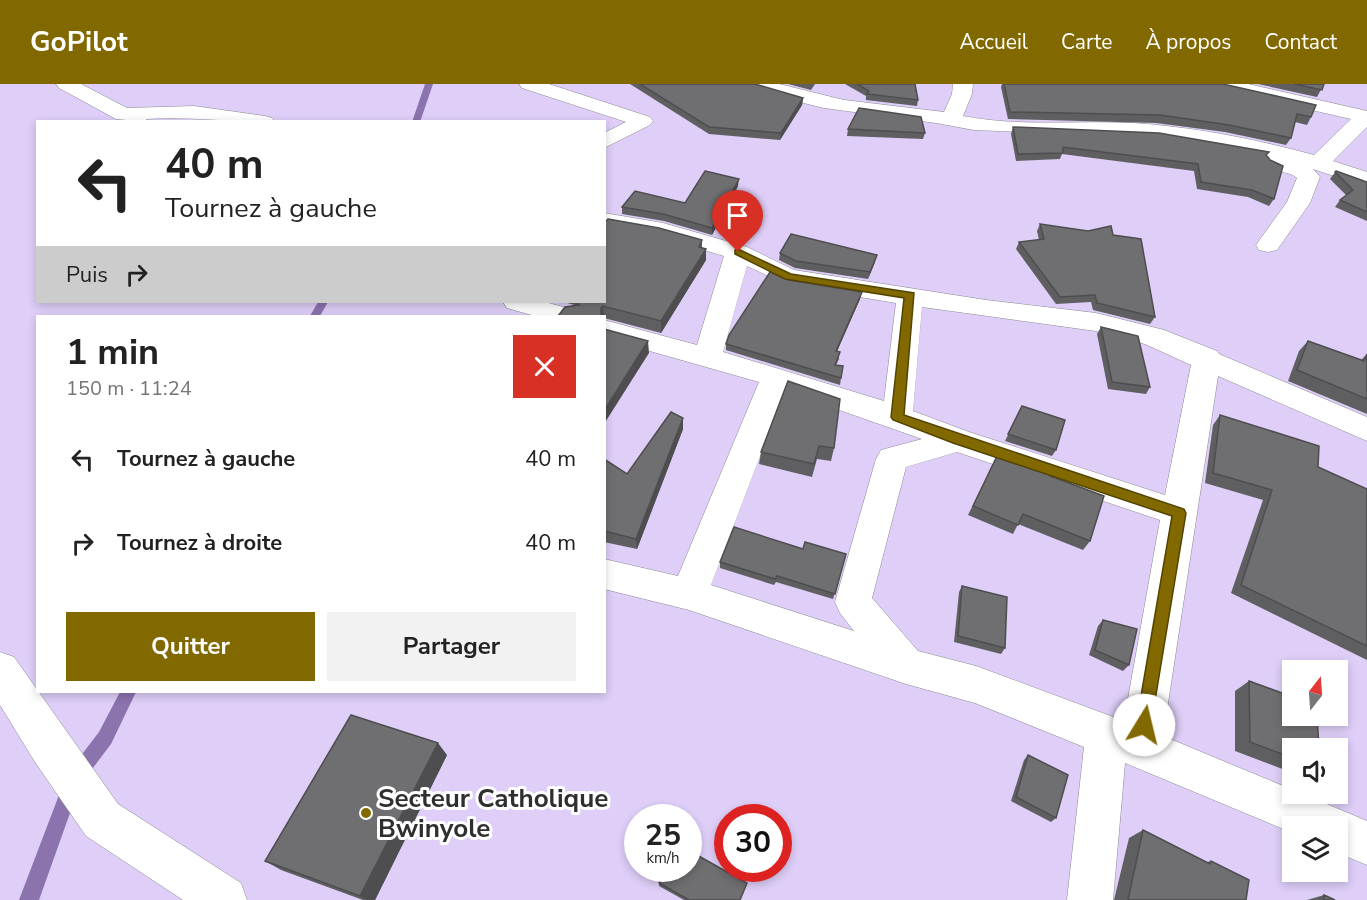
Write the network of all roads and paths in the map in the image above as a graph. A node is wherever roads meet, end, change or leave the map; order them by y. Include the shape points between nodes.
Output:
1 (66, 84) edge
2 (530, 84) edge
3 (761, 84) edge
4 (963, 84) edge
5 (1223, 84) edge
6 (1367, 117) edge
7 (131, 118) edge
8 (252, 120) edge
9 (951, 120) junction
10 (606, 141) edge
11 (1248, 145) junction
12 (1320, 162) junction
13 (1367, 180) edge
14 (606, 220) edge
15 (1268, 245) dead end
16 (738, 252) junction
17 (910, 296) junction
18 (519, 303) edge
19 (561, 315) edge
20 (606, 330) edge
21 (707, 358) junction
22 (1207, 358) junction
23 (776, 377) junction
24 (897, 417) junction
25 (1367, 430) edge
26 (958, 440) junction
27 (1179, 513) junction
28 (606, 574) edge
29 (689, 594) junction
30 (906, 666) junction
31 (0, 670) edge
32 (1123, 742) junction
33 (1304, 816) edge
34 (1348, 835) edge
35 (1367, 843) edge
36 (224, 900) edge
37 (1090, 900) edge

1 - 7 street
2 - 10 street via 643,121
3 - 9 street via 814,101
4 - 9 street
5 - 6 street
6 - 12 street
7 - 8 street via 151,111 186,110
9 - 11 street via 1042,128 1155,131
11 - 12 street
11 - 15 street via 1252,155 1301,170 1309,177 1298,203
12 - 13 street
14 - 16 street via 663,230
16 - 17 street via 788,277
16 - 21 street
17 - 22 street via 1096,322 1154,337
17 - 24 street
18 - 19 street
20 - 21 street
21 - 23 street
22 - 25 street
22 - 27 street
23 - 24 street
23 - 29 street
24 - 26 street
26 - 27 street
26 - 30 street via 892,459 853,602
27 - 32 street
28 - 29 street
29 - 30 street
30 - 32 street via 976,685
31 - 36 street via 102,820
32 - 33 street
32 - 37 street
34 - 35 street

